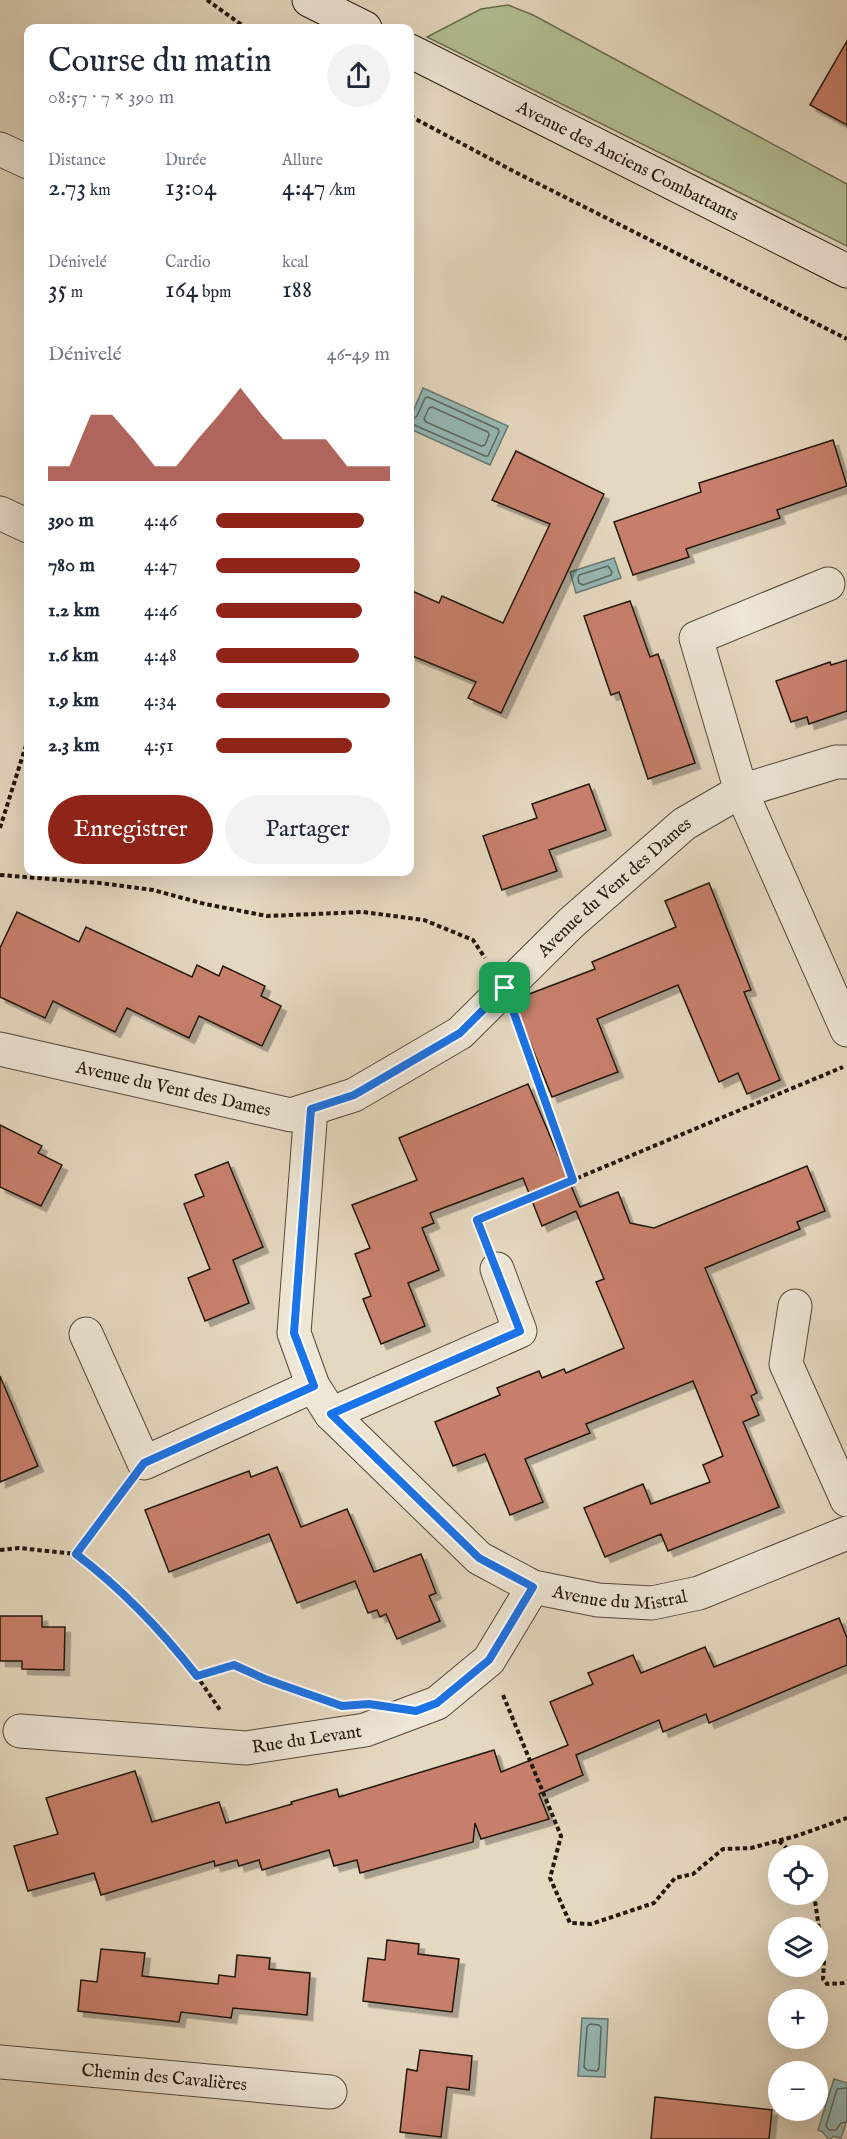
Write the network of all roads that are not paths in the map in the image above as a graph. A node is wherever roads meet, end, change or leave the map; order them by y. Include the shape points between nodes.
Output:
1 (309, 0) edge
2 (357, 24) edge
3 (414, 53) edge
4 (0, 149) edge
5 (24, 160) edge
6 (847, 271) edge
7 (0, 513) edge
8 (24, 524) edge
9 (828, 584) dead end
10 (847, 762) edge
11 (741, 791) junction
12 (847, 1030) edge
13 (0, 1049) edge
14 (311, 1109) junction
15 (497, 1269) road end
16 (795, 1306) dead end
17 (86, 1334) dead end
18 (314, 1386) junction
19 (331, 1414) junction
20 (847, 1500) edge
21 (847, 1533) edge
22 (533, 1587) junction
23 (20, 1731) dead end
24 (0, 2062) edge
25 (330, 2092) dead end

1 - 2 street
3 - 6 street, Avenue des Anciens Combattants
4 - 5 street
7 - 8 street
9 - 11 street via 696,638
10 - 11 street, Avenue du Vent des Dames
11 - 12 street
11 - 14 street, Avenue du Vent des Dames via 684,824 571,923 460,1033 354,1095
13 - 14 street, Avenue du Vent des Dames via 291,1115
14 - 18 street, Avenue du Mistral via 294,1333
15 - 19 street via 520,1331
16 - 20 street via 786,1364
17 - 18 street via 144,1463
18 - 19 street, Avenue du Mistral
19 - 22 street, Avenue du Mistral via 479,1558
21 - 22 street, Avenue du Mistral via 699,1593 652,1603 598,1600
22 - 23 street, Rue du Levant via 489,1660 437,1703 365,1730 246,1748
24 - 25 street, Chemin des Cavalières

